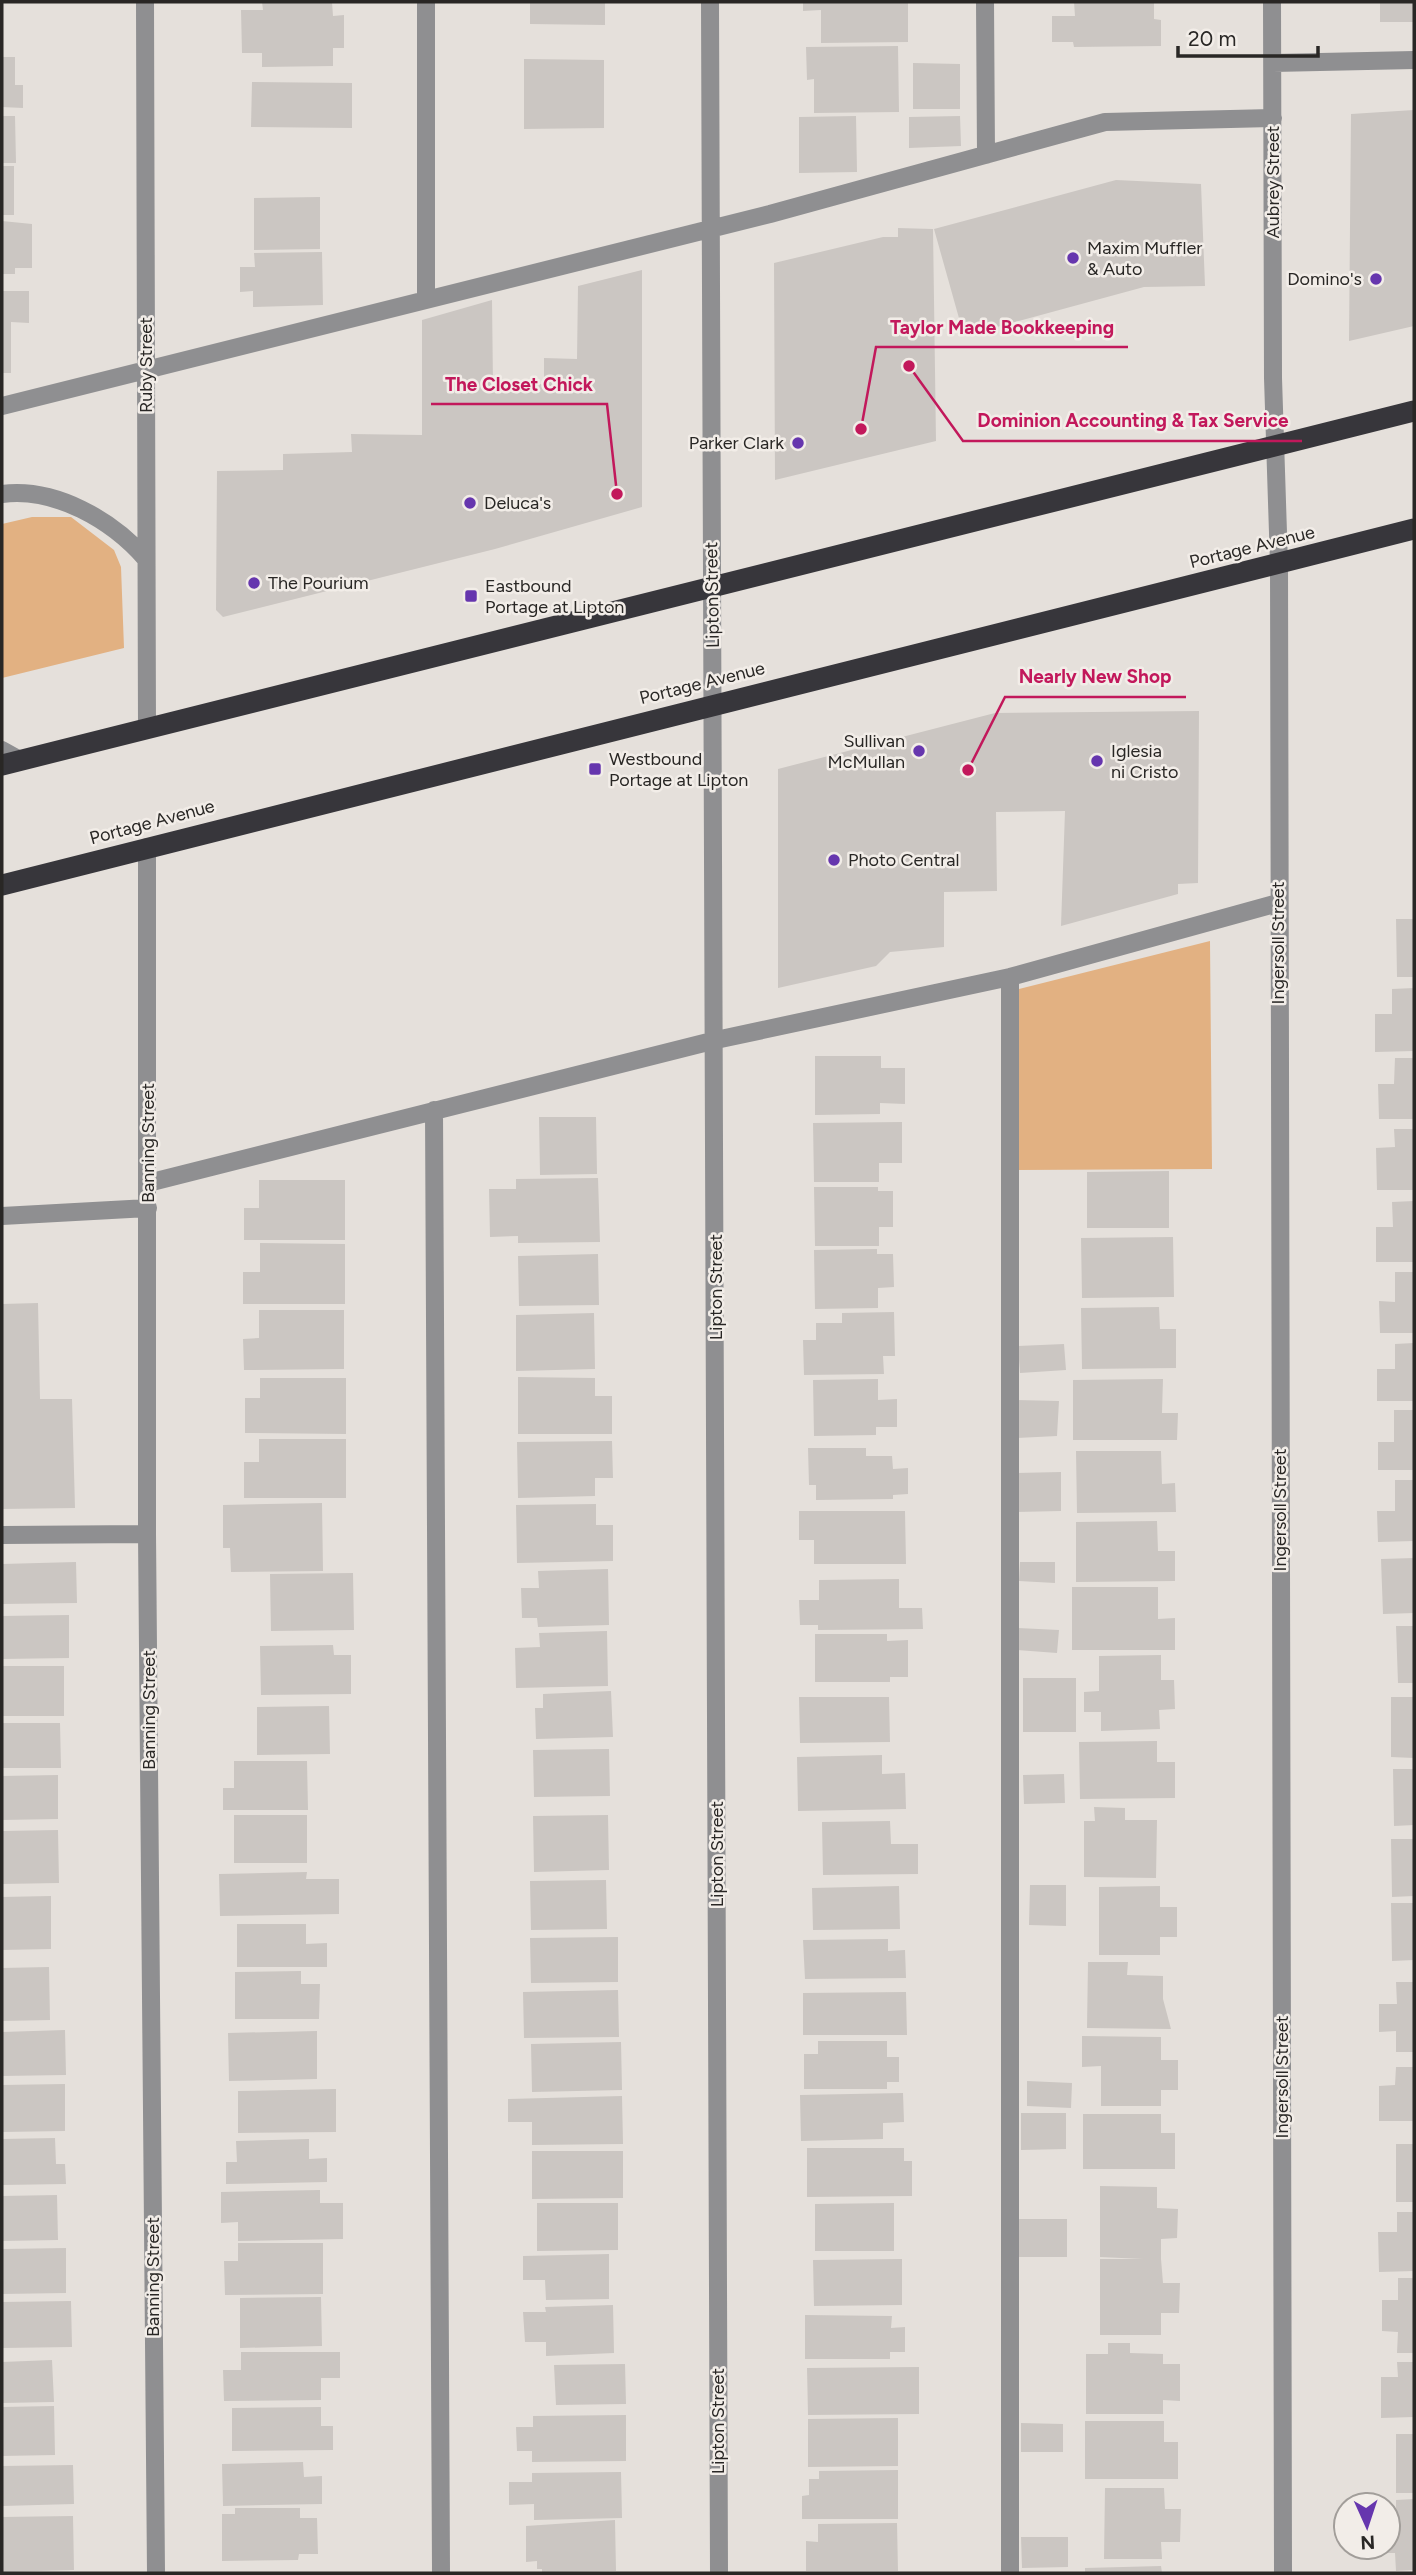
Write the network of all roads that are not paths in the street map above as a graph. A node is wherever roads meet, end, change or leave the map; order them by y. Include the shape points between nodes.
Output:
1 (145, 2) edge
2 (426, 2) edge
3 (710, 2) edge
4 (985, 2) edge
5 (1272, 2) edge
6 (1414, 60) edge
7 (1273, 63) junction
8 (1273, 118) junction
9 (986, 155) junction
10 (711, 229) junction
11 (426, 299) junction
12 (146, 369) junction
13 (2, 406) edge
14 (1414, 411) edge
15 (1277, 446) junction
16 (2, 494) edge
17 (1414, 529) edge
18 (146, 559) junction
19 (1279, 564) junction
20 (712, 587) junction
21 (713, 703) junction
22 (146, 729) junction
23 (8, 759) edge
24 (147, 846) junction
25 (2, 884) edge
26 (1278, 902) junction
27 (1010, 977) junction
28 (716, 1040) junction
29 (434, 1110) junction
30 (148, 1183) junction
31 (148, 1208) junction
32 (2, 1216) edge
33 (147, 1534) junction
34 (2, 1535) edge
35 (156, 2573) edge
36 (441, 2573) edge
37 (719, 2573) edge
38 (1010, 2573) edge
39 (1283, 2573) edge

1 - 12 street, Ruby Street
2 - 11 street
3 - 10 street, Lipton Street
4 - 9 street
5 - 7 street, Aubrey Street
6 - 7 street
7 - 8 street, Aubrey Street
8 - 9 street via 1105,122
8 - 15 street, Aubrey Street
9 - 10 street
10 - 11 street
10 - 20 street, Lipton Street
11 - 12 street
12 - 13 street
12 - 18 street, Ruby Street
14 - 15 highway
15 - 19 street, Ingersoll Street
15 - 20 highway
16 - 18 street via 19,492 57,500 87,512
17 - 19 highway, Portage Avenue
18 - 22 street, Ruby Street
19 - 21 highway, Portage Avenue
19 - 26 street, Ingersoll Street
20 - 21 street, Lipton Street
20 - 22 highway
21 - 24 highway, Portage Avenue
21 - 28 street, Lipton Street
22 - 23 highway
24 - 25 highway, Portage Avenue
24 - 30 street, Banning Street
26 - 27 street
26 - 39 street, Ingersoll Street
27 - 28 street
27 - 38 street
28 - 29 street
28 - 37 street, Lipton Street
29 - 30 street
29 - 36 street
30 - 31 street, Banning Street
31 - 32 street
31 - 33 street, Banning Street
33 - 34 street
33 - 35 street, Banning Street

